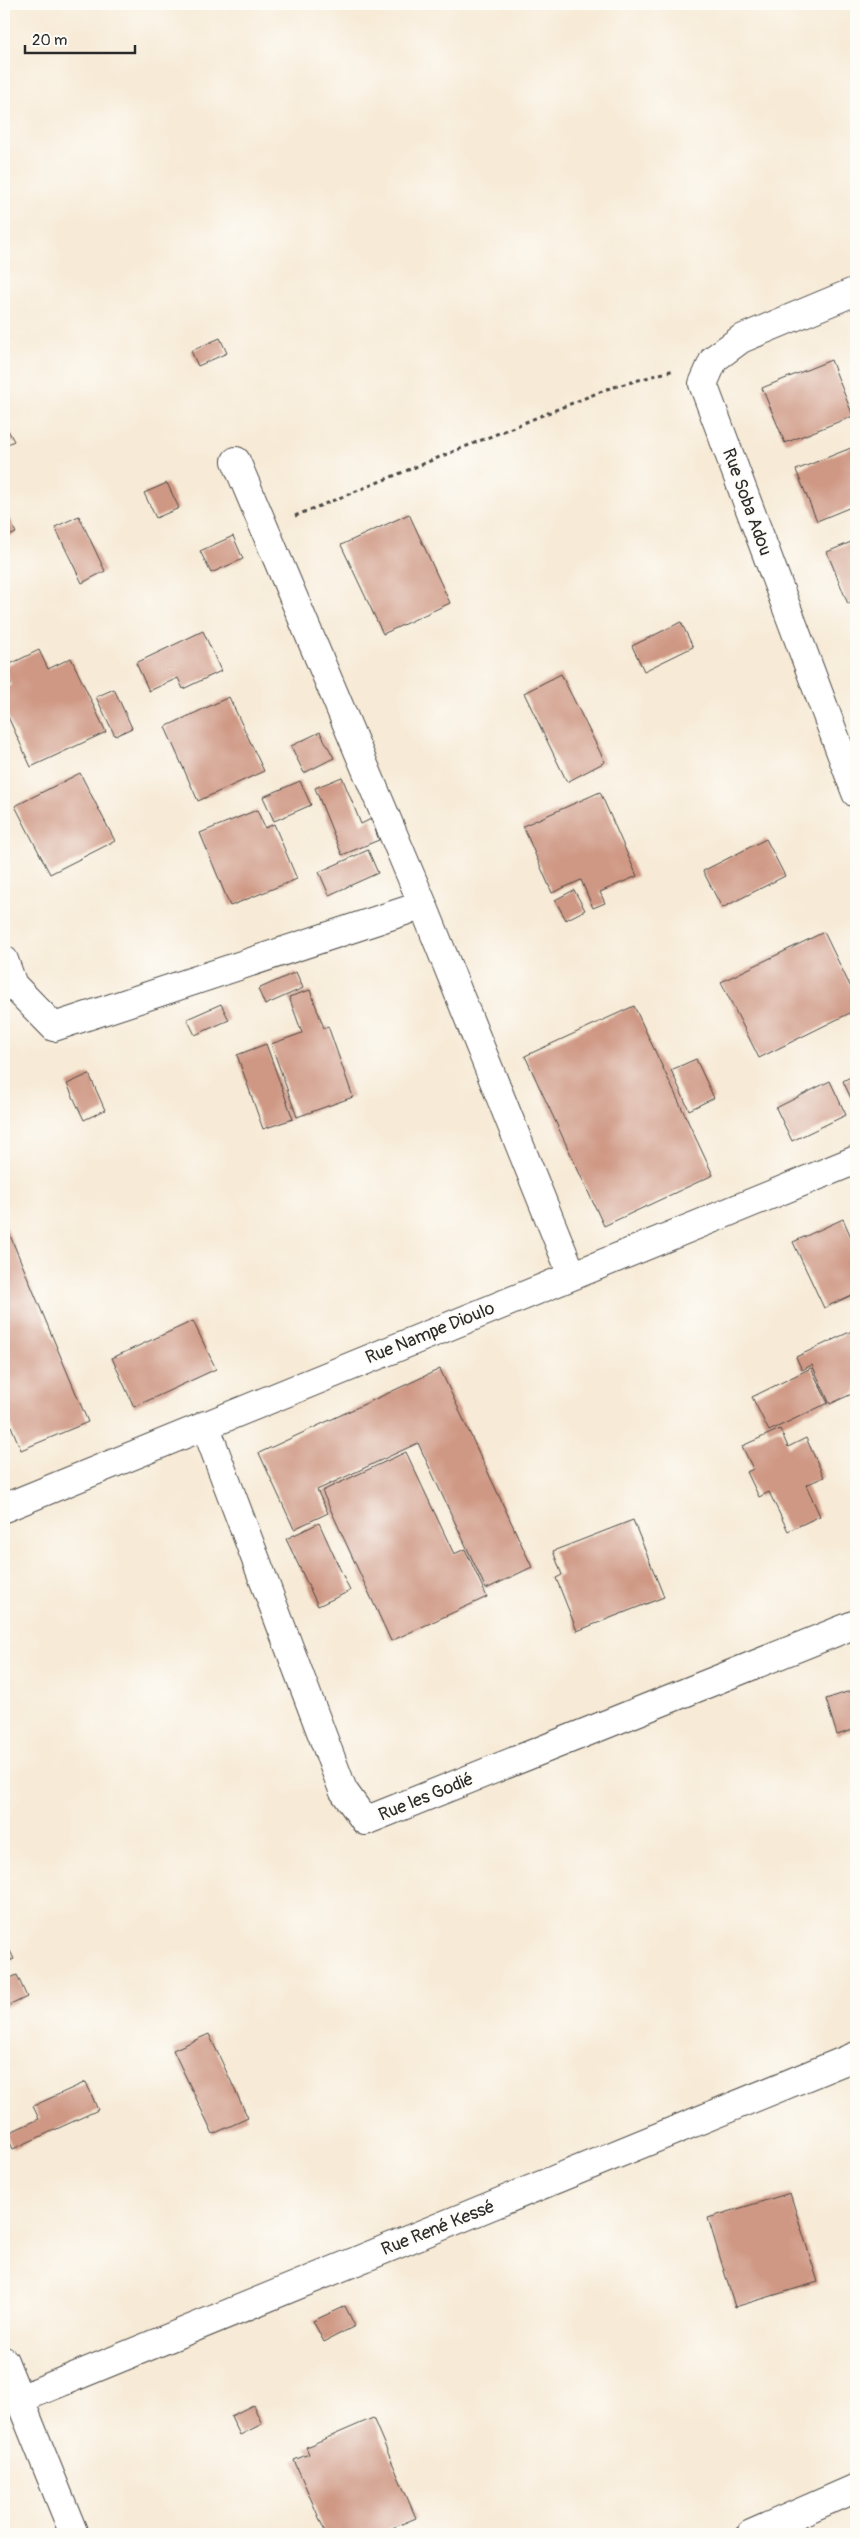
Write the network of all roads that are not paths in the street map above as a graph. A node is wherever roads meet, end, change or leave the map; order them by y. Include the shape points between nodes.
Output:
1 (856, 291) edge
2 (236, 461) dead end
3 (856, 793) edge
4 (423, 905) junction
5 (4, 960) edge
6 (856, 1160) edge
7 (572, 1275) junction
8 (205, 1426) junction
9 (4, 1508) edge
10 (856, 1624) edge
11 (856, 2056) edge
12 (4, 2361) edge
13 (20, 2399) junction
14 (856, 2488) edge
15 (74, 2534) edge
16 (751, 2534) edge

1 - 3 street, Rue Soba Adou via 741,339 714,359 704,384
2 - 4 street
4 - 5 street via 54,1027 13,985
4 - 7 street
6 - 7 street, Rue Nampe Dioulo
7 - 8 street, Rue Nampe Dioulo
8 - 9 street, Rue Nampe Dioulo
8 - 10 street, Rue les Godié via 342,1790 365,1821
11 - 13 street, Rue René Kessé
12 - 13 street
13 - 15 street
14 - 16 street

